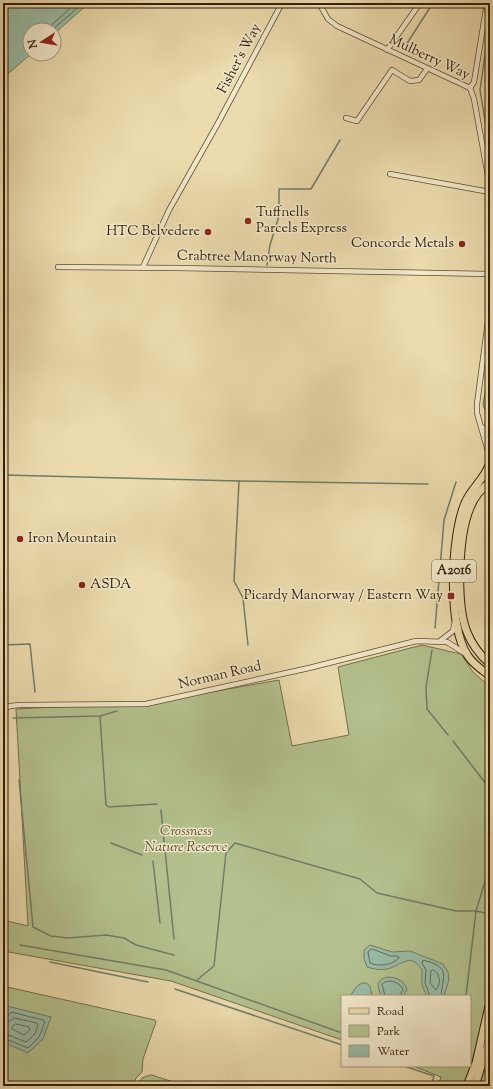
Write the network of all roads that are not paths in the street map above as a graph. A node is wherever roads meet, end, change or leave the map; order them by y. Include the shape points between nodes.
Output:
1 (282, 3) edge
2 (319, 3) edge
3 (420, 3) edge
4 (486, 3) edge
5 (387, 50) junction
6 (427, 69) junction
7 (470, 88) junction
8 (346, 118) dead end
9 (390, 174) dead end
10 (490, 187) edge
11 (490, 192) edge
12 (58, 267) dead end
13 (143, 267) junction
14 (490, 274) edge
15 (490, 306) edge
16 (483, 427) junction
17 (489, 433) edge
18 (490, 454) edge
19 (490, 462) edge
20 (490, 482) edge
21 (456, 620) junction
22 (437, 641) junction
23 (467, 655) junction
24 (490, 664) edge
25 (490, 676) edge
26 (3, 710) edge
27 (490, 1002) edge
28 (490, 1037) edge
29 (468, 1086) edge
30 (475, 1086) edge

1 - 13 street, Fisher's Way via 169,210
2 - 5 street, Mulberry Way via 328,19 337,26
3 - 5 street
4 - 7 street via 474,82
5 - 6 street, Mulberry Way
6 - 7 street, Mulberry Way
6 - 8 street via 418,80 410,81 392,70 357,121
7 - 10 street, Mulberry Way
9 - 11 street
12 - 13 street, Crabtree Manorway North
13 - 14 street, Crabtree Manorway North
15 - 16 street via 478,398 478,413
16 - 17 street
16 - 18 street
18 - 19 main road
19 - 21 main road, A2016 via 488,470 465,502 459,519 454,568
20 - 24 main road, A2016 via 480,490 469,510 464,530 460,572 466,632 475,648
21 - 22 street via 453,631
21 - 23 main road, A2016
22 - 23 street, Norman Road via 452,644
22 - 26 street, Norman Road via 405,644 146,704 20,705
23 - 25 main road, A2016
27 - 29 main road
28 - 30 main road

